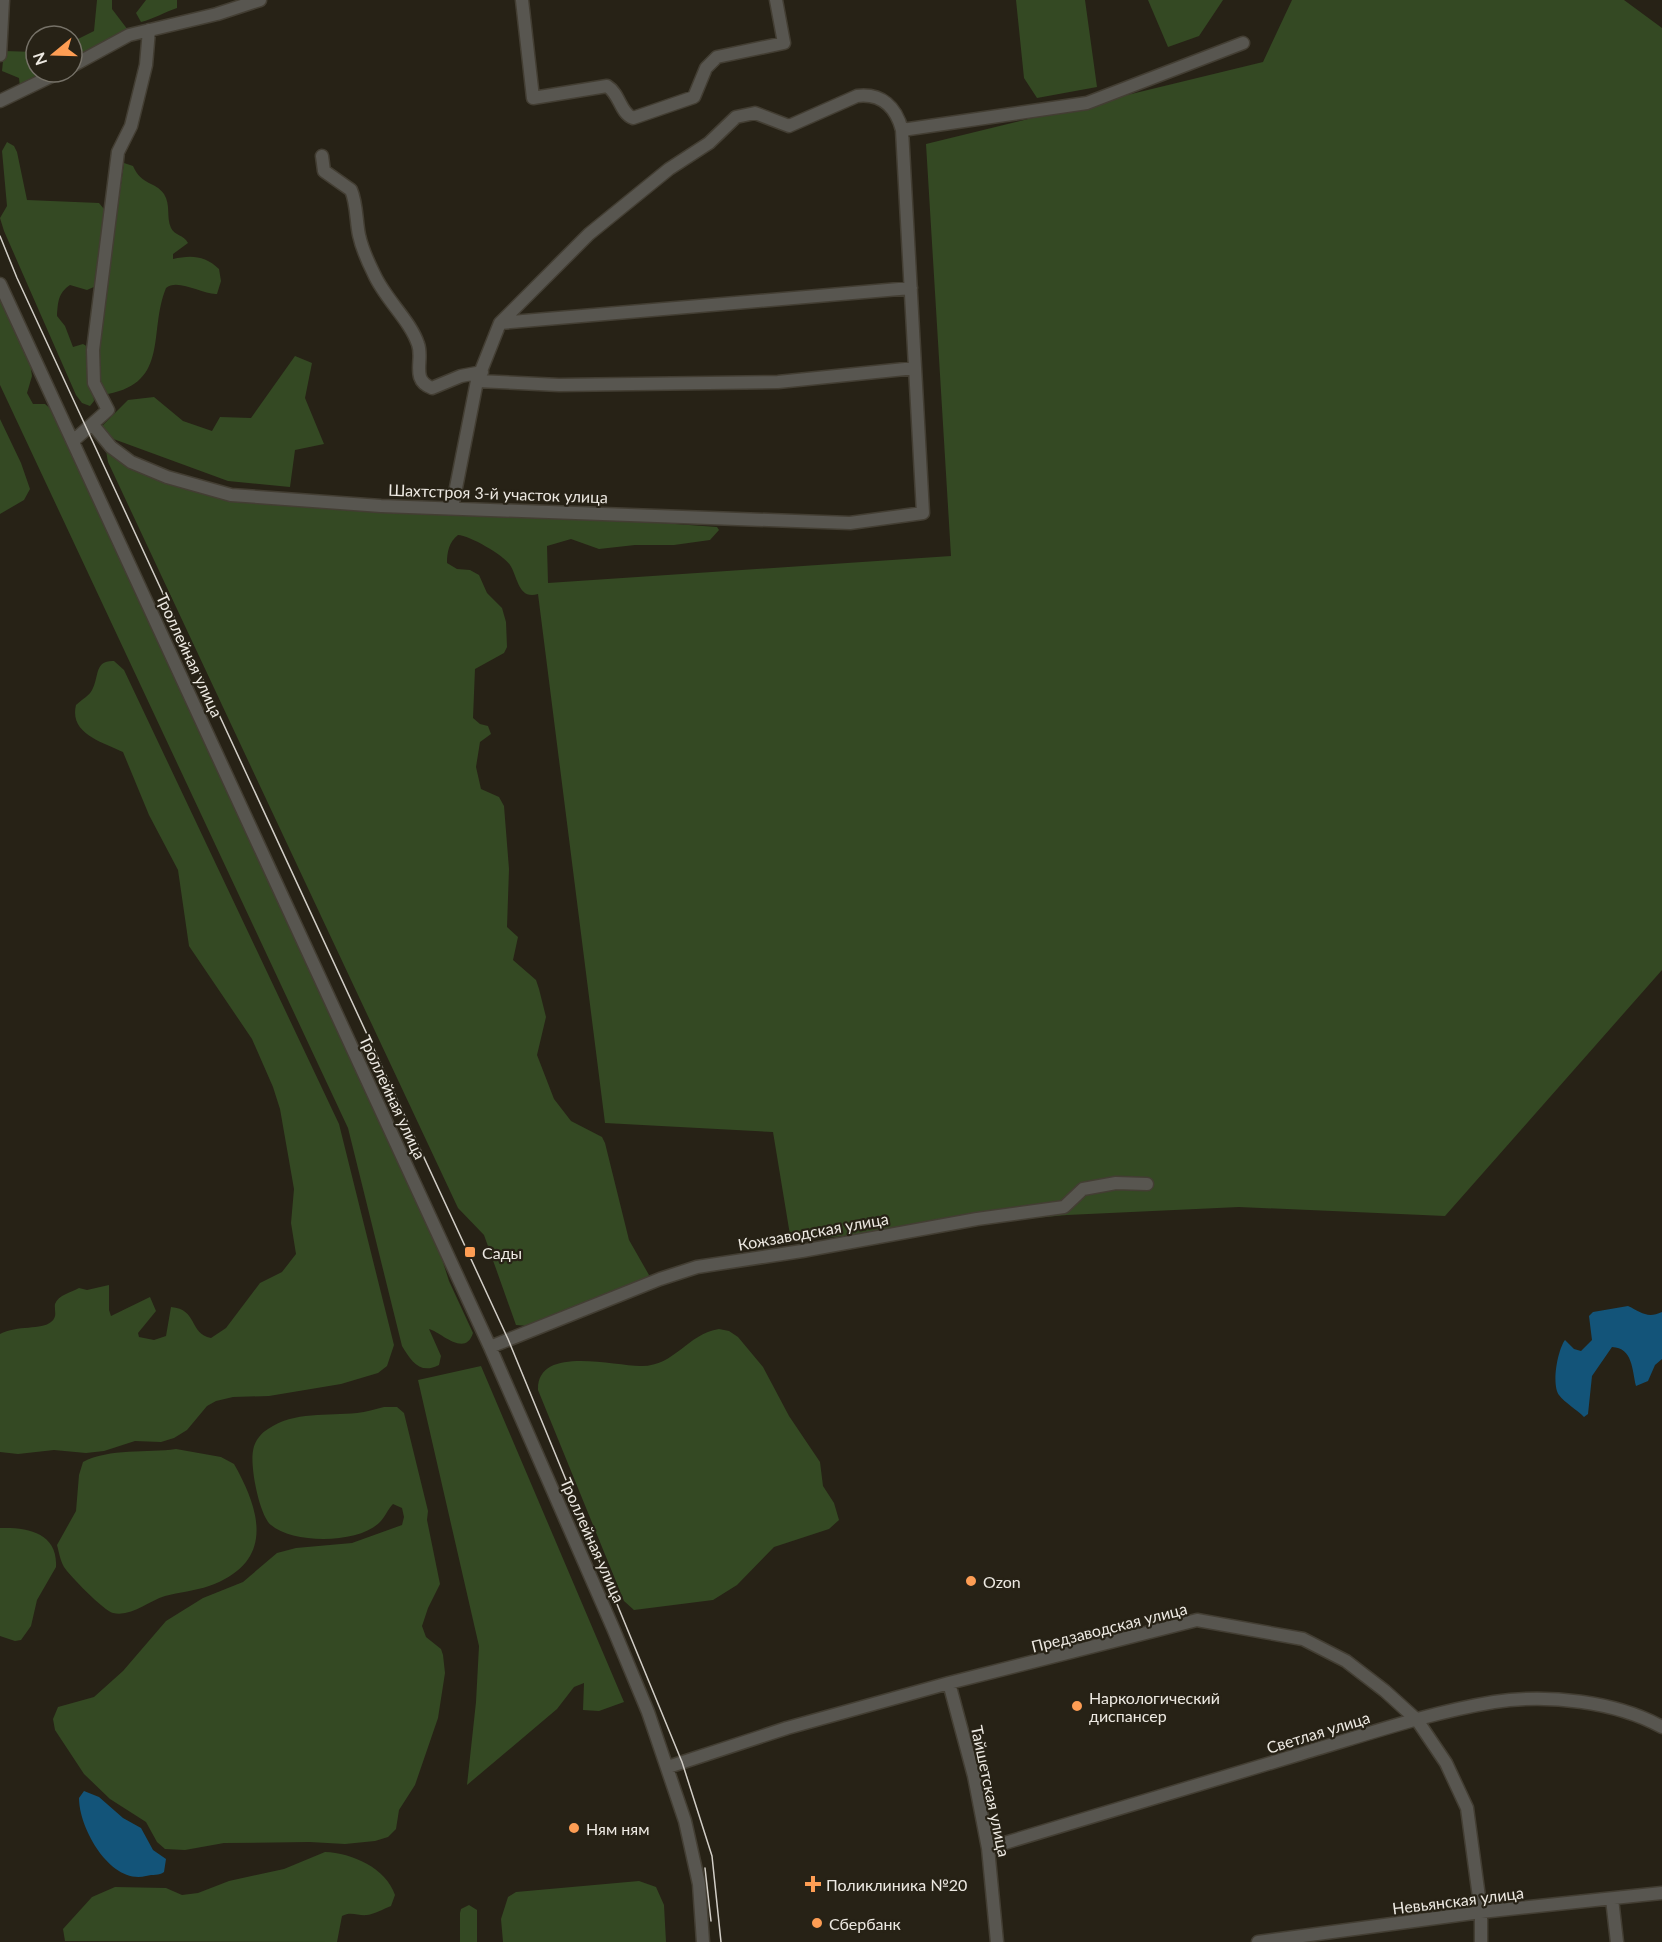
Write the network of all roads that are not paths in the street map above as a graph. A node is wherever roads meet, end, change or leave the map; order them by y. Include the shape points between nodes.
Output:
1 (3, 0) edge
2 (260, 0) edge
3 (522, 0) edge
4 (776, 0) edge
5 (149, 30) junction
6 (1243, 43) dead end
7 (0, 55) edge
8 (84, 59) edge
9 (35, 84) edge
10 (0, 101) edge
11 (902, 130) junction
12 (322, 156) dead end
13 (0, 284) edge
14 (911, 288) junction
15 (500, 323) junction
16 (915, 368) junction
17 (480, 377) junction
18 (93, 425) junction
19 (73, 441) junction
20 (452, 508) junction
21 (1147, 1184) dead end
22 (490, 1347) junction
23 (949, 1683) junction
24 (1417, 1720) junction
25 (1662, 1727) edge
26 (668, 1767) junction
27 (988, 1848) junction
28 (1662, 1893) edge
29 (1612, 1899) junction
30 (1481, 1912) junction
31 (703, 1942) edge
32 (997, 1942) edge
33 (1258, 1942) edge
34 (1481, 1942) edge
35 (1617, 1942) edge

1 - 7 street
2 - 5 street
3 - 4 street via 533,98 607,86 633,118 694,97 706,68 717,57 784,43
5 - 8 street via 129,35
5 - 18 street via 146,65 131,126 118,152 110,203 93,350 95,388 108,410
6 - 11 street via 1087,103
9 - 10 street
11 - 14 street
11 - 15 street via 890,105 867,95 789,126 755,112 736,117 709,143 669,169 597,227
12 - 17 street via 324,171 351,190 366,257 387,299 415,338 423,383 432,388 461,376
13 - 19 street, Троллейная улица
14 - 15 street
14 - 16 street
15 - 17 street
16 - 17 street via 778,382 559,385
16 - 20 street, Шахтстроя 3-й участок улица via 923,513 850,522
17 - 20 street
18 - 19 street
18 - 20 street, Шахтстроя 3-й участок улица via 111,447 131,462 231,495
19 - 22 street, Троллейная улица
21 - 22 street, Кожзаводская улица via 1116,1183 1083,1189 1064,1207 684,1270
22 - 26 street, Троллейная улица via 617,1638
23 - 24 street, Предзаводская улица via 1197,1620 1303,1639 1346,1661
23 - 26 street, Предзаводская улица via 787,1728
23 - 27 street, Тайшетская улица
24 - 25 street, Светлая улица via 1496,1702 1548,1700 1603,1706
24 - 27 street, Светлая улица
24 - 30 street, Предзаводская улица via 1446,1763 1467,1808
26 - 31 street, Троллейная улица via 696,1867
27 - 32 street, Тайшетская улица
28 - 29 street, Невьянская улица
29 - 30 street, Невьянская улица
29 - 35 street
30 - 33 street, Невьянская улица
30 - 34 street, Предзаводская улица

